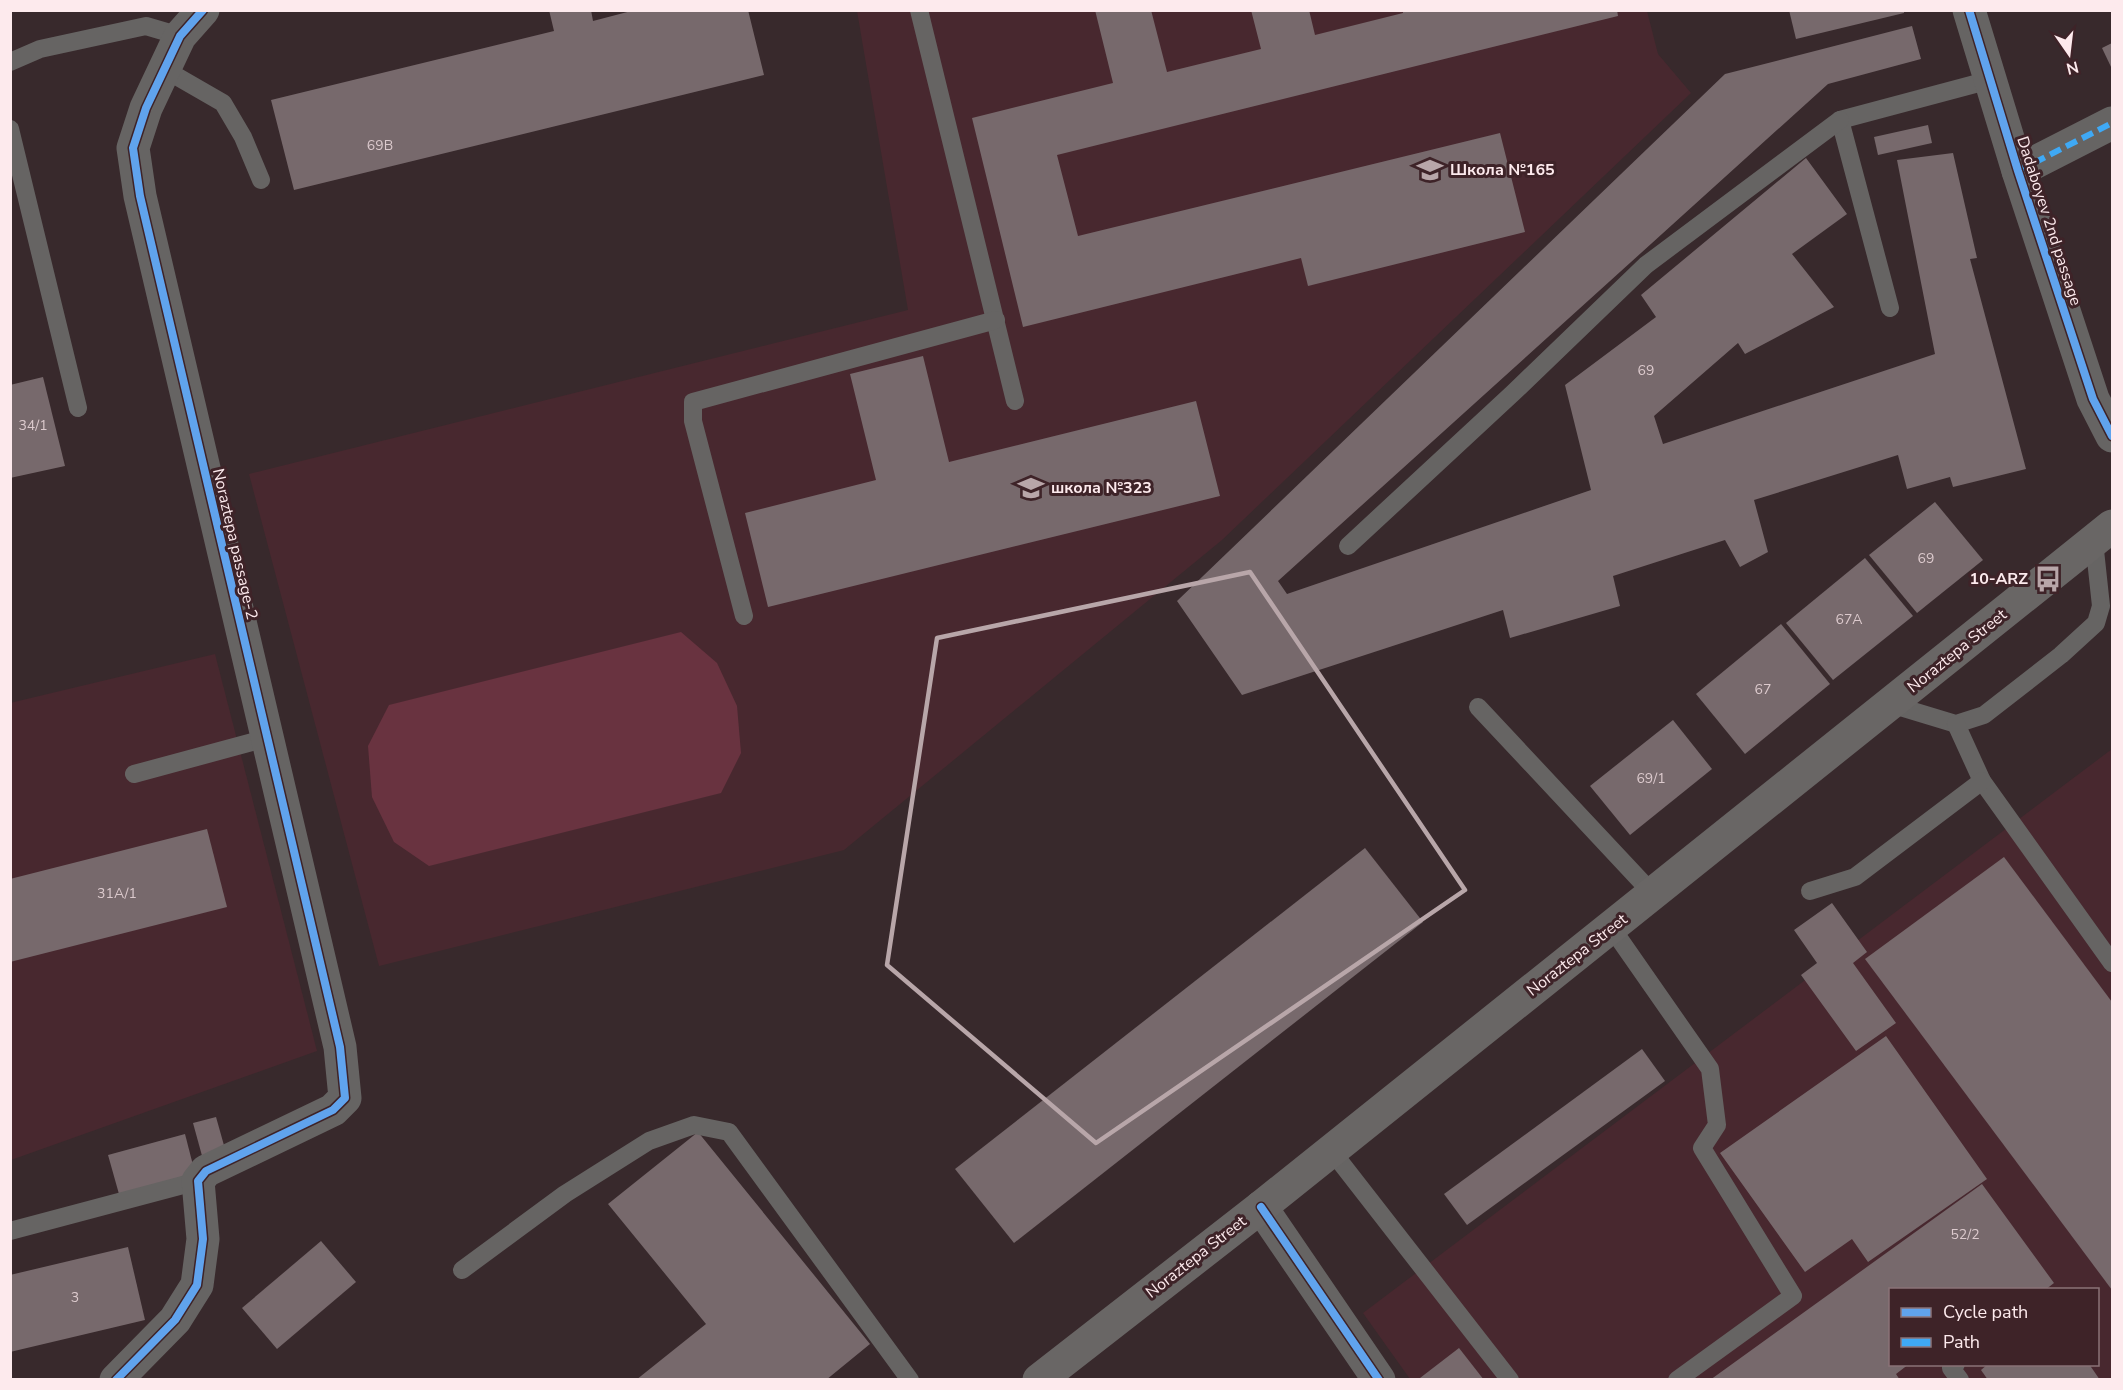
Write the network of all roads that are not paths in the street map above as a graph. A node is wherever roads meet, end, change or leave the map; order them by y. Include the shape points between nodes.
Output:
1 (203, 10) edge
2 (919, 10) edge
3 (1969, 10) edge
4 (180, 36) junction
5 (10, 62) edge
6 (164, 69) junction
7 (1990, 80) junction
8 (1840, 120) junction
9 (2112, 123) edge
10 (10, 129) edge
11 (2018, 171) junction
12 (261, 180) dead end
13 (1890, 308) dead end
14 (996, 320) junction
15 (1016, 401) dead end
16 (78, 408) dead end
17 (2112, 436) edge
18 (2103, 534) edge
19 (1348, 546) dead end
20 (744, 616) dead end
21 (1890, 704) junction
22 (1478, 707) dead end
23 (1956, 724) junction
24 (267, 738) junction
25 (134, 774) dead end
26 (1982, 781) junction
27 (1810, 891) dead end
28 (1653, 894) junction
29 (1611, 927) junction
30 (2112, 963) edge
31 (1331, 1150) junction
32 (198, 1181) junction
33 (1261, 1207) junction
34 (10, 1231) edge
35 (462, 1270) dead end
36 (1955, 1366) edge
37 (116, 1380) edge
38 (910, 1380) edge
39 (1039, 1380) edge
40 (1379, 1380) edge
41 (1510, 1380) edge
42 (1677, 1380) edge
43 (1960, 1380) edge

1 - 4 street, Noraztepa passage-2
2 - 14 lane
3 - 7 street, Dadaboyev 2nd passage
4 - 5 lane via 146,26 40,49
4 - 6 street, Noraztepa passage-2
6 - 12 lane via 223,104 243,137
6 - 24 street, Noraztepa passage-2 via 133,148 140,196
7 - 8 lane
7 - 11 street, Dadaboyev 2nd passage
8 - 13 lane
8 - 19 lane via 1646,265
9 - 11 street
10 - 16 lane
11 - 17 street, Dadaboyev 2nd passage via 2093,399
14 - 15 lane
14 - 20 lane via 693,402 693,421
18 - 21 main road, Noraztepa Street
18 - 23 lane via 2101,606 2096,622 1984,716
21 - 23 lane
21 - 28 main road, Noraztepa Street
22 - 28 lane
23 - 26 lane
24 - 25 lane
24 - 32 street, Noraztepa passage-2 via 340,1047 345,1098 333,1110 206,1171
26 - 27 lane via 1856,877
26 - 30 lane
28 - 29 main road, Noraztepa Street
29 - 31 main road, Noraztepa Street
29 - 42 lane via 1710,1069 1717,1125 1702,1148 1793,1296
31 - 33 main road, Noraztepa Street
31 - 41 lane
32 - 34 lane
32 - 37 street via 203,1239 197,1285 175,1320
33 - 39 main road, Noraztepa Street
33 - 40 street
35 - 38 lane via 565,1194 649,1141 694,1125 729,1132
36 - 43 lane via 1952,1368

